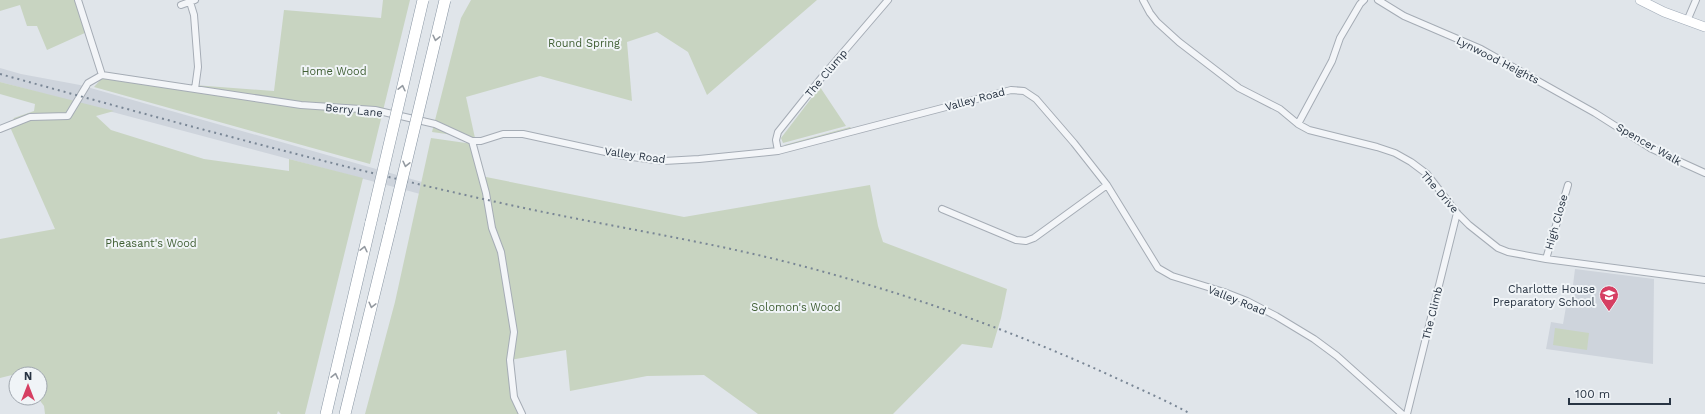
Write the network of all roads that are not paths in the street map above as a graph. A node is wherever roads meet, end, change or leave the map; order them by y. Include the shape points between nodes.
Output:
1 (78, 0) edge
2 (423, 0) edge
3 (445, 0) edge
4 (888, 0) edge
5 (1143, 0) edge
6 (1364, 0) edge
7 (1378, 0) edge
8 (1640, 0) edge
9 (1696, 0) edge
10 (192, 1) edge
11 (181, 5) dead end
12 (1687, 21) junction
13 (1705, 27) edge
14 (102, 75) junction
15 (195, 89) junction
16 (1595, 112) joint
17 (1298, 124) junction
18 (0, 129) edge
19 (472, 141) junction
20 (778, 151) junction
21 (1705, 173) edge
22 (1107, 185) junction
23 (1568, 185) dead end
24 (942, 209) dead end
25 (1457, 213) junction
26 (1546, 259) junction
27 (1705, 280) edge
28 (326, 414) edge
29 (345, 414) edge
30 (522, 414) edge
31 (1402, 414) edge
32 (1407, 414) edge

1 - 14 street
28 -> 2 highway, bridge
3 -> 29 highway, bridge
4 - 20 street, The Clump via 778,132
5 - 17 street, The Drive via 1157,22 1179,42 1239,88 1280,109
6 - 17 street via 1340,38 1329,68
7 - 16 street, Lynwood Heights via 1404,16 1481,49
8 - 12 main road
9 - 12 street
10 - 11 street
10 - 15 street via 198,67
12 - 13 main road
14 - 15 street, Berry Lane
14 - 18 street via 88,83 68,116 30,117
15 - 19 street, Berry Lane via 301,105 375,110 435,124
16 - 21 street, Spencer Walk via 1650,148
17 - 25 street, The Drive via 1309,130 1395,153 1427,174
19 - 20 street, Valley Road via 503,134 523,134 624,156 664,161 699,160
19 - 30 street via 492,228 501,252 514,332 510,360 514,397
20 - 22 street, Valley Road via 1003,92 1020,90 1036,99
22 - 24 street via 1034,238 1026,241 1016,240
22 - 31 street, Valley Road via 1158,268 1172,276 1247,301 1276,316 1337,356
23 - 26 street, High Close
25 - 26 street, The Drive via 1498,248
25 - 32 street, The Climb
26 - 27 street, The Drive

